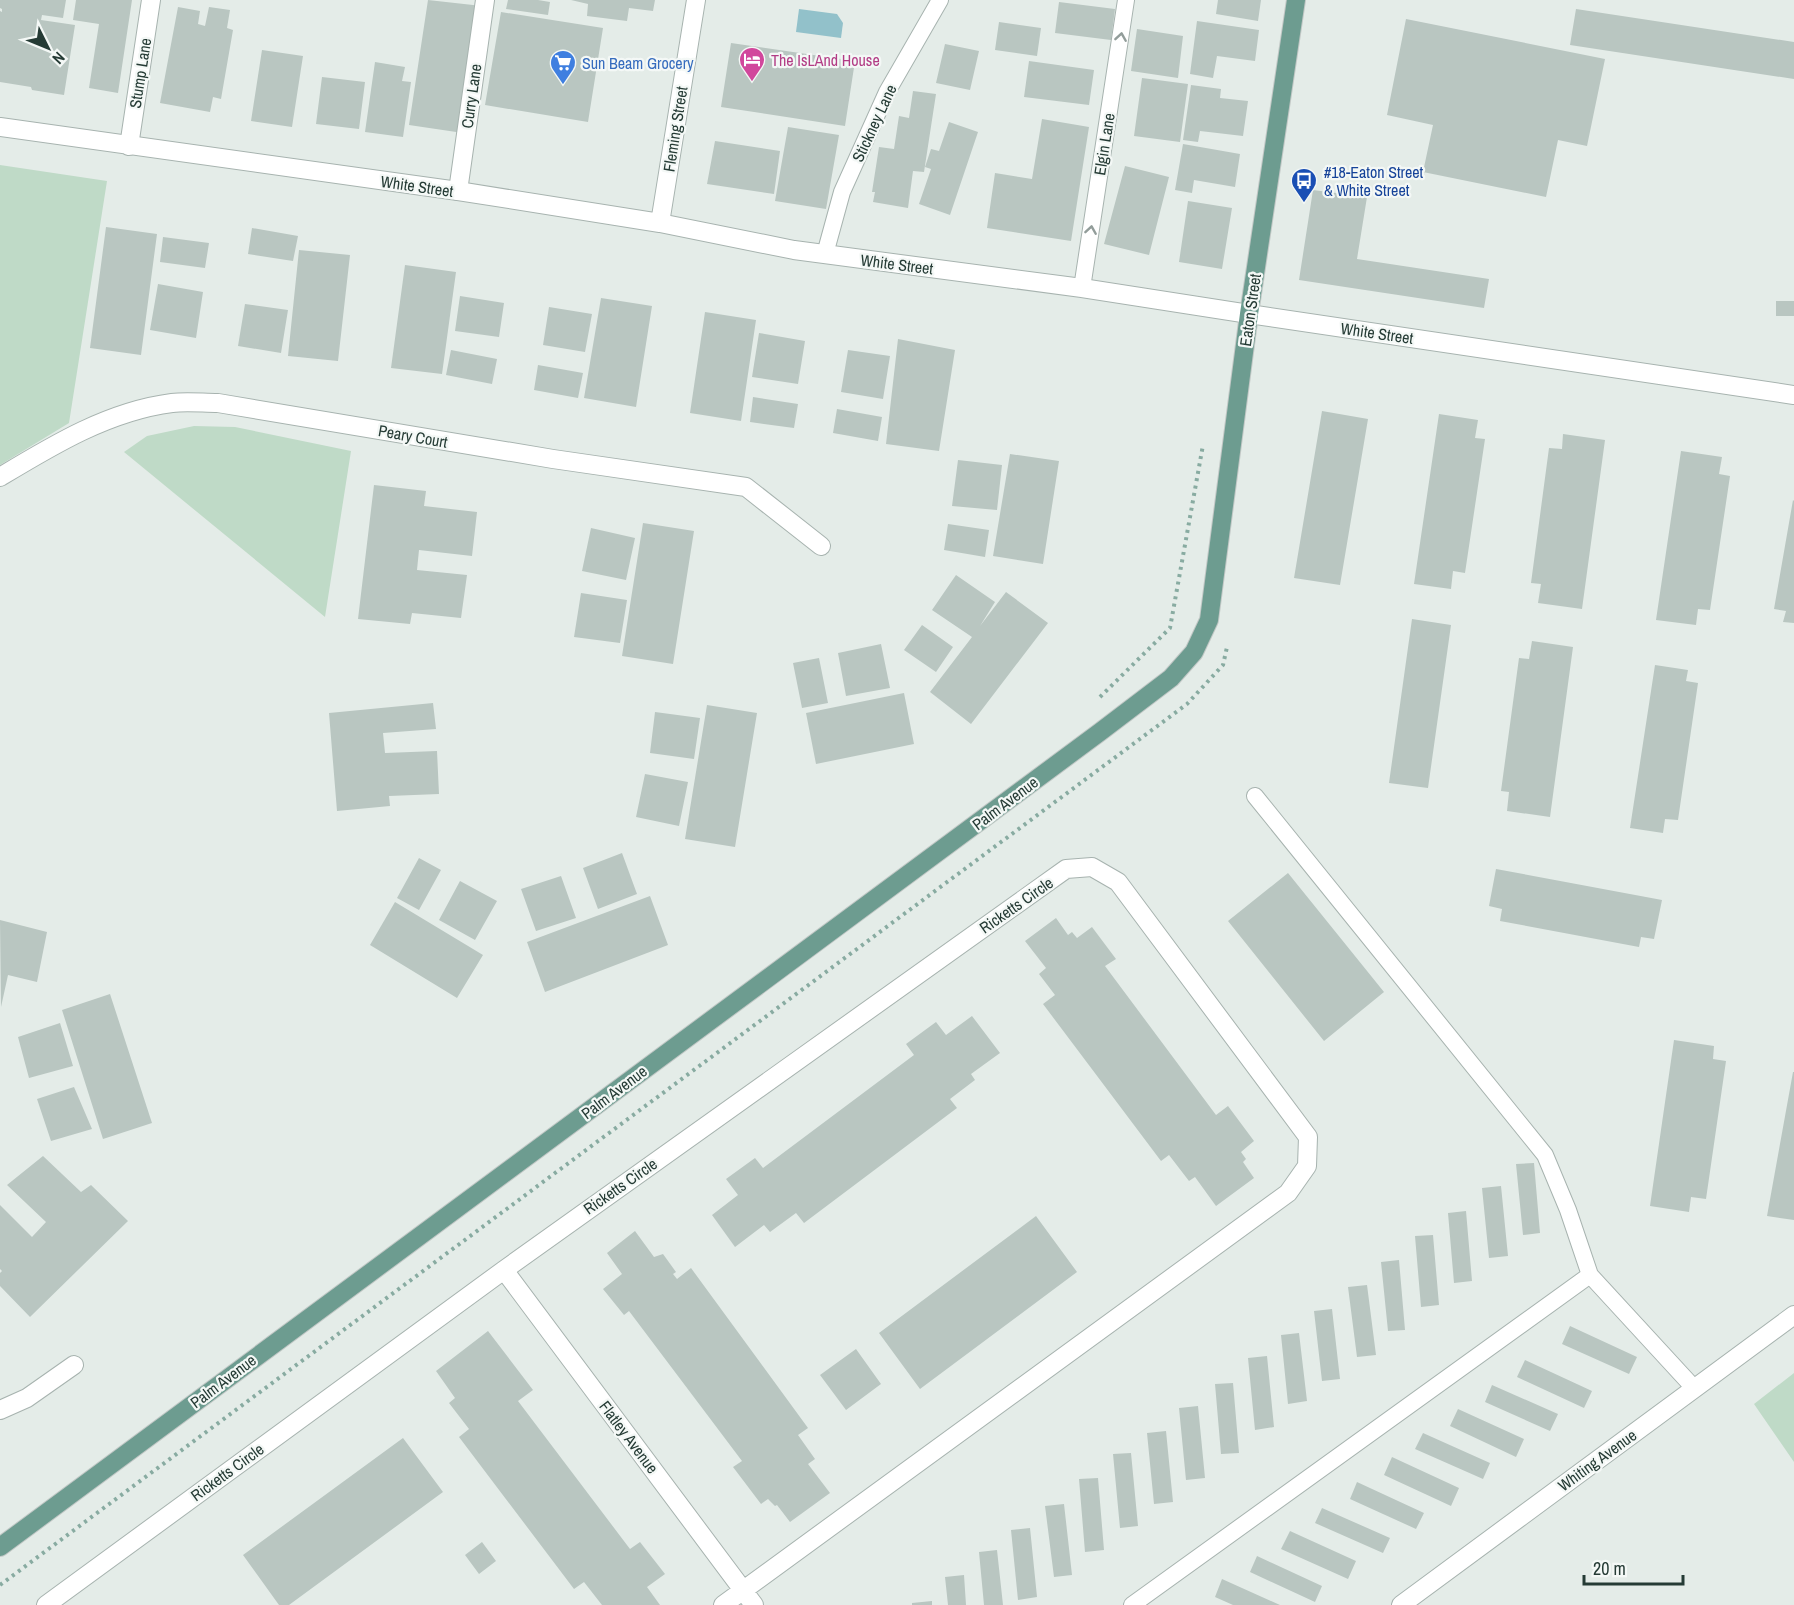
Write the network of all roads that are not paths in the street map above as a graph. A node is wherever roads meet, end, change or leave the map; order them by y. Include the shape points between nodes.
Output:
1 (151, 0) edge
2 (485, 0) edge
3 (696, 0) edge
4 (940, 0) edge
5 (1126, 0) edge
6 (1296, 0) edge
7 (0, 127) edge
8 (129, 146) junction
9 (458, 191) junction
10 (660, 223) junction
11 (825, 254) junction
12 (1082, 288) junction
13 (1249, 314) junction
14 (1794, 395) edge
15 (0, 477) edge
16 (821, 546) dead end
17 (1209, 620) joint
18 (1256, 796) dead end
19 (504, 1269) junction
20 (1590, 1275) junction
21 (1794, 1315) edge
22 (74, 1365) dead end
23 (1694, 1388) junction
24 (0, 1410) edge
25 (0, 1547) edge
26 (748, 1598) edge
27 (46, 1605) edge
28 (723, 1605) edge
29 (1132, 1605) edge
30 (1401, 1605) edge

1 - 8 street, Stump Lane
2 - 9 street, Curry Lane
3 - 10 street, Fleming Street
4 - 11 lane, Stickney Lane via 887,93 842,192
12 -> 5 lane, Elgin Lane
6 - 13 main road, Eaton Street
7 - 8 street, White Street
8 - 9 street, White Street
9 - 10 street, White Street
10 - 11 street, White Street
11 - 12 street, White Street
12 - 13 street, White Street
13 - 14 street, White Street
13 - 17 main road, Eaton Street
15 - 16 street, Peary Court via 108,419 173,403 218,403 746,487
17 - 25 main road, Palm Avenue via 1194,652 1171,678 1109,726
18 - 20 lane via 1545,1155
19 - 26 street, Flatley Avenue
19 - 26 street, Ricketts Circle via 1066,869 1092,867 1118,882 1308,1137 1307,1166 1288,1193
19 - 27 street, Ricketts Circle
20 - 23 lane
20 - 29 lane
21 - 23 street, Whiting Avenue
22 - 24 street via 27,1398
23 - 30 street, Whiting Avenue
26 - 28 street, Ricketts Circle

